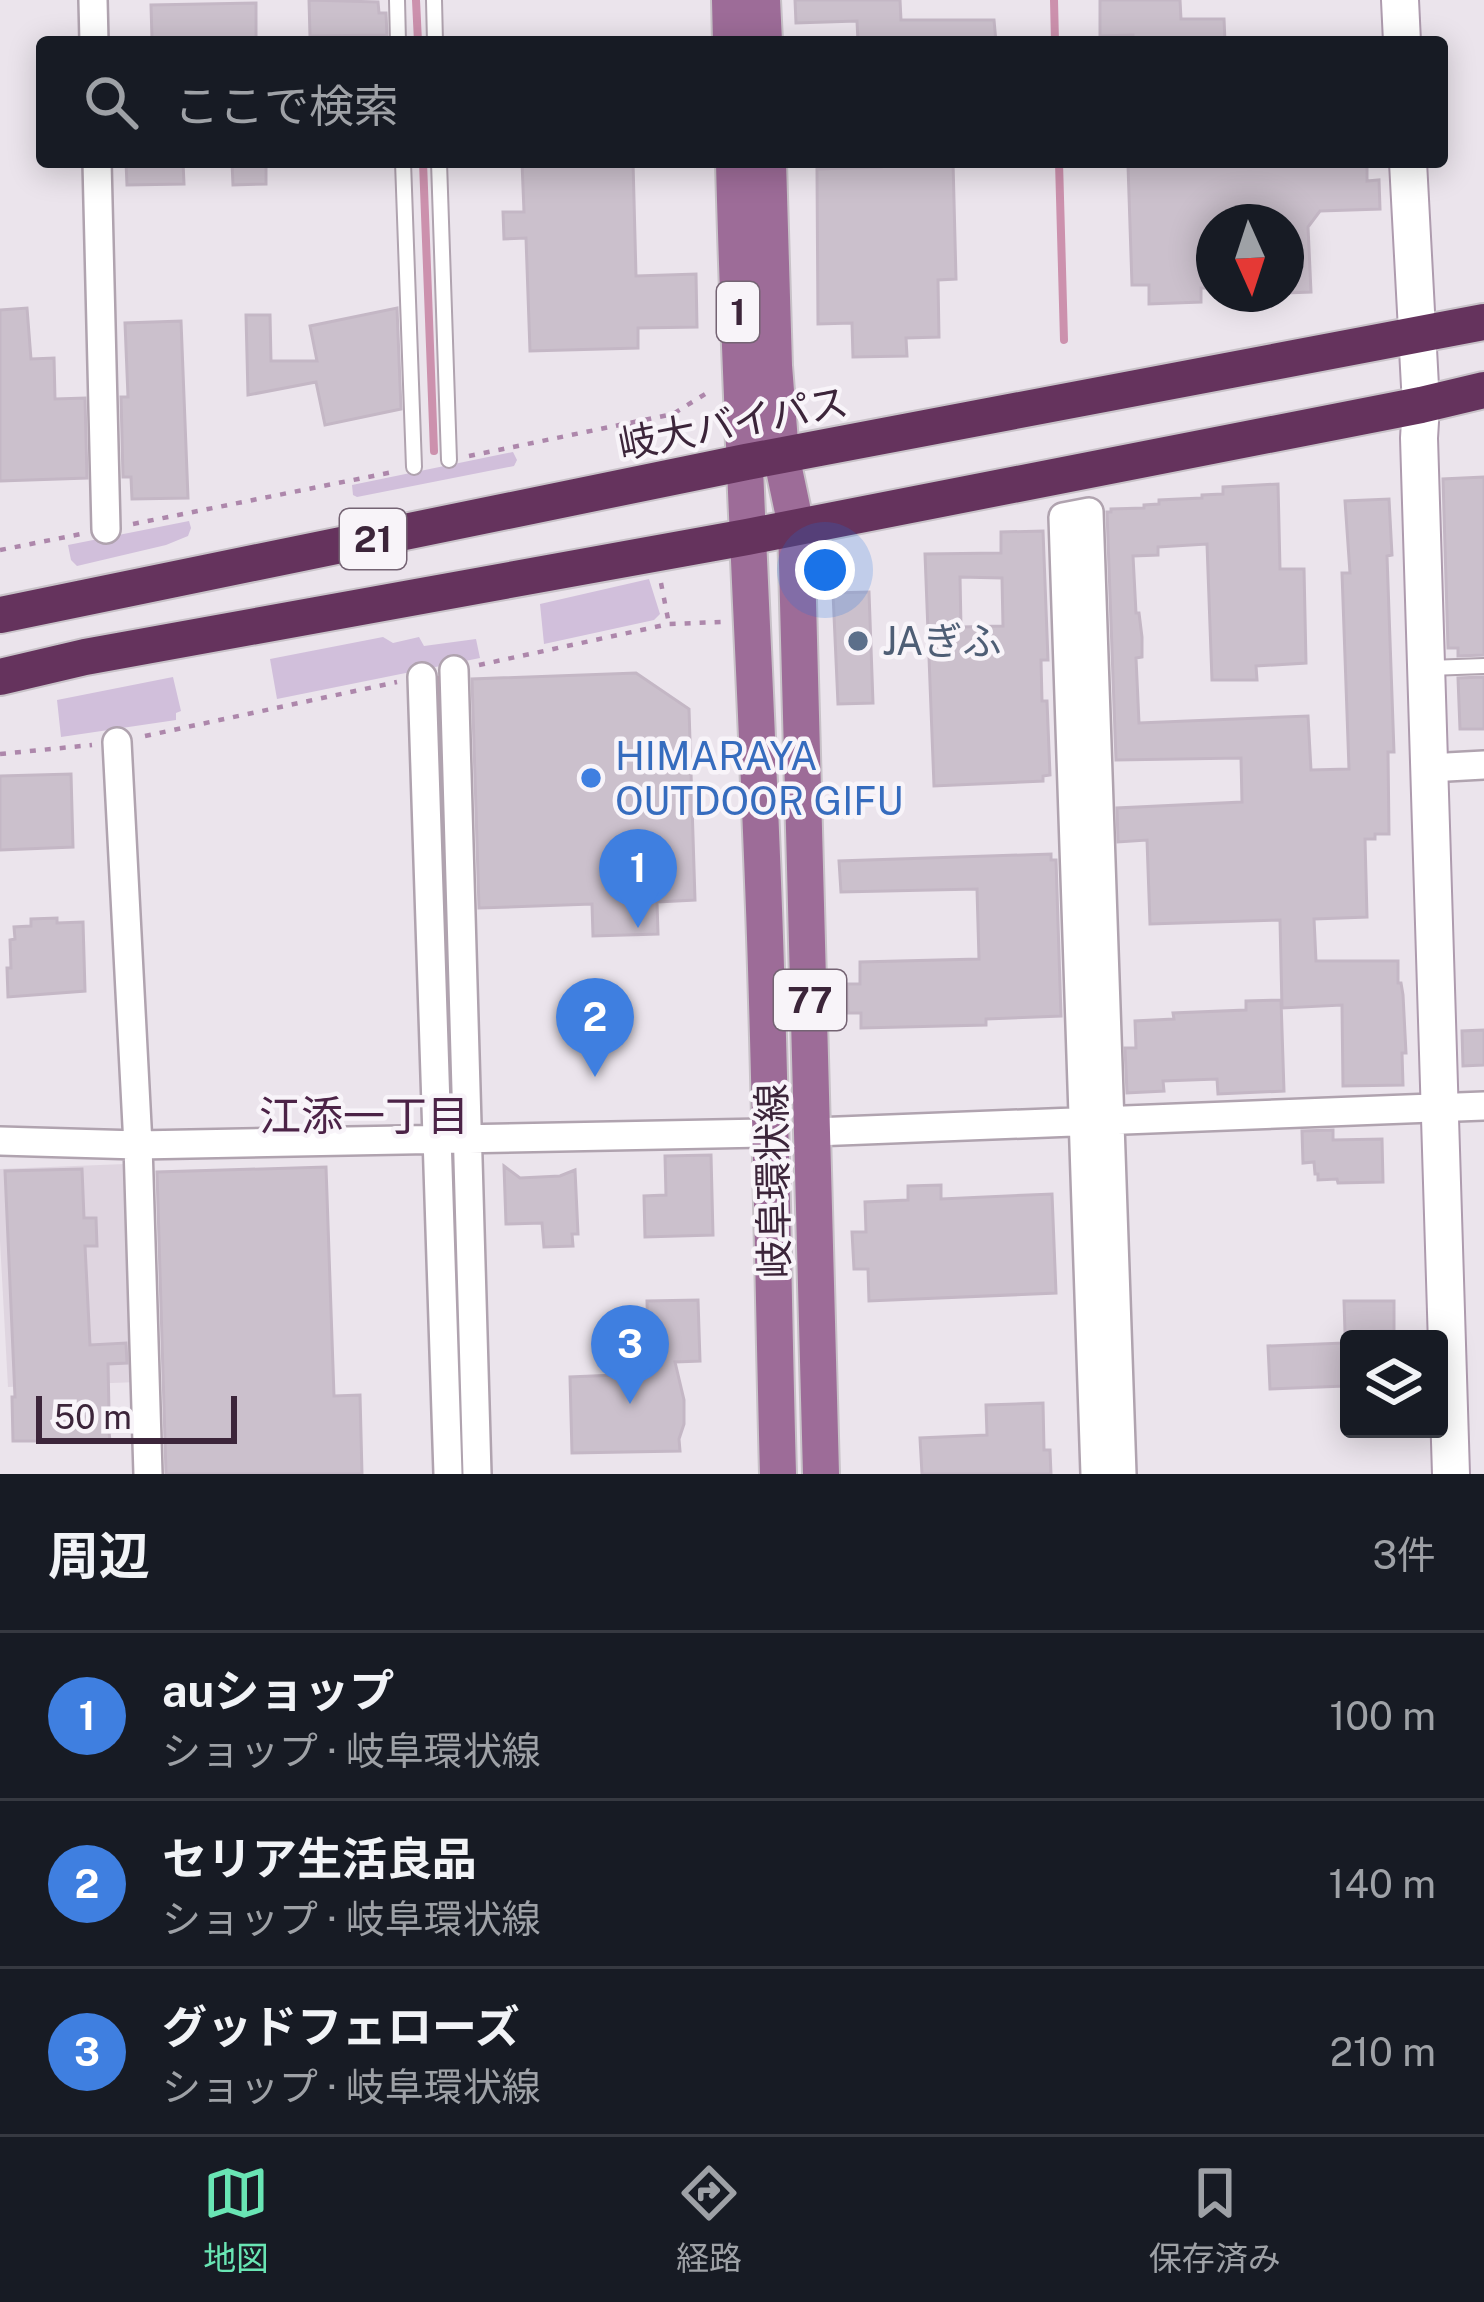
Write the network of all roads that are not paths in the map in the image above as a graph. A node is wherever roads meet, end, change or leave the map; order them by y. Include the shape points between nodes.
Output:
1 (93, 0) edge
2 (397, 0) edge
3 (434, 0) edge
4 (730, 0) edge
5 (762, 0) edge
6 (1400, 0) edge
7 (94, 36) edge
8 (398, 36) edge
9 (435, 36) edge
10 (731, 36) edge
11 (764, 36) edge
12 (1402, 36) edge
13 (97, 168) edge
14 (403, 168) edge
15 (439, 168) edge
16 (734, 168) edge
17 (768, 168) edge
18 (1408, 168) edge
19 (1484, 322) edge
20 (1417, 336) junction
21 (1484, 390) edge
22 (1420, 405) junction
23 (763, 458) junction
24 (449, 460) road end
25 (414, 467) road end
26 (796, 526) junction
27 (106, 529) road end
28 (747, 537) junction
29 (0, 615) edge
30 (1484, 666) edge
31 (1426, 668) junction
32 (454, 670) road end
33 (0, 677) edge
34 (422, 677) road end
35 (117, 742) road end
36 (1484, 765) edge
37 (1429, 768) junction
38 (1484, 1106) edge
39 (1438, 1107) junction
40 (1098, 1121) junction
41 (814, 1132) junction
42 (768, 1133) junction
43 (467, 1139) junction
44 (437, 1140) junction
45 (0, 1141) edge
46 (138, 1145) junction
47 (148, 1474) edge
48 (448, 1474) edge
49 (477, 1474) edge
50 (778, 1474) edge
51 (821, 1474) edge
52 (1095, 1474) edge
53 (1122, 1474) edge
54 (1451, 1474) edge

1 - 7 street
2 - 8 lane
3 - 9 lane
4 - 10 main road
5 - 11 main road
6 - 12 street
13 - 27 street
14 - 25 lane
15 - 24 lane
16 - 23 main road, 1 via 740,386
17 - 23 main road, 1 via 774,366
18 - 20 street
19 - 20 highway, 岐大バイパス / 21
20 - 22 street
20 - 23 highway, 岐大バイパス / 21
21 - 22 highway, 21
22 - 26 highway, 21
22 - 31 street
23 - 26 main road, 77
23 - 28 main road, 77
23 - 29 highway, 岐大バイパス / 21
26 - 28 highway, 21
26 - 41 main road, 岐阜環状線 / 77
28 - 33 highway, 21
28 - 42 main road, 岐阜環状線 / 77
30 - 31 lane
31 - 37 street
32 - 43 street
34 - 44 street
35 - 46 street
36 - 37 street
37 - 39 street
38 - 39 street
39 - 40 street
39 - 54 street
40 - 40 street via 1063,517 1089,512
40 - 41 street
40 - 52 street
40 - 53 street
41 - 51 main road, 岐阜環状線 / 77
42 - 43 street
42 - 50 main road, 岐阜環状線 / 77
43 - 44 street
43 - 49 street
44 - 46 street
44 - 48 street
45 - 46 street
46 - 47 street

